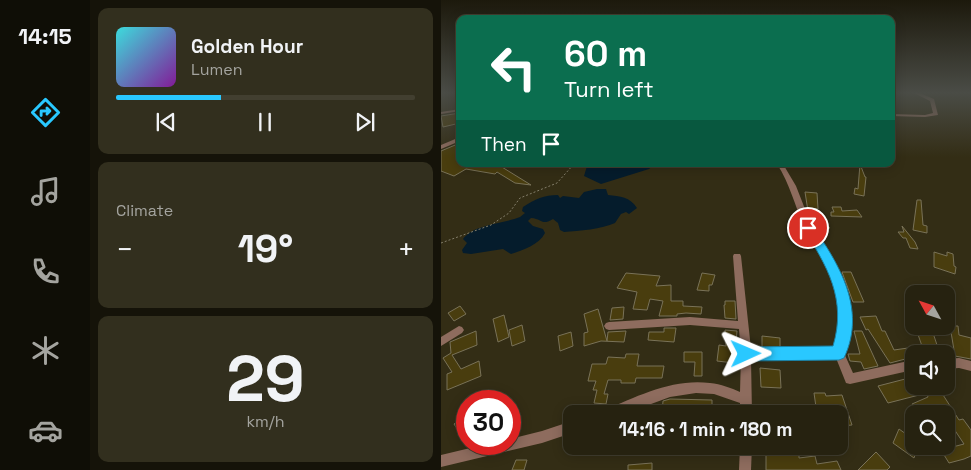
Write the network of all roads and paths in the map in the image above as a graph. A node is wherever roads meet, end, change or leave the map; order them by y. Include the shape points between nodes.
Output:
1 (936, 114) edge
2 (895, 115) edge
3 (456, 140) edge
4 (441, 146) edge
5 (571, 167) edge
6 (782, 167) edge
7 (441, 243) edge
8 (737, 256) dead end
9 (743, 325) junction
10 (609, 326) dead end
11 (459, 330) dead end
12 (441, 342) edge
13 (839, 353) junction
14 (746, 354) junction
15 (955, 363) edge
16 (971, 366) edge
17 (905, 367) edge
18 (746, 399) junction
19 (632, 405) edge
20 (746, 405) edge
21 (563, 430) edge
22 (745, 455) edge
23 (441, 461) edge
24 (745, 470) edge

1 - 2 street
3 - 4 street
5 - 7 path via 557,182 520,198 509,212 491,225
6 - 13 street via 808,228 839,280 845,312
8 - 9 street
9 - 10 street via 689,321
9 - 14 street
11 - 12 street
13 - 14 street
13 - 17 street via 850,379
14 - 18 street
15 - 16 street
18 - 19 street via 710,388 691,387
18 - 20 street
21 - 23 street
22 - 24 street

